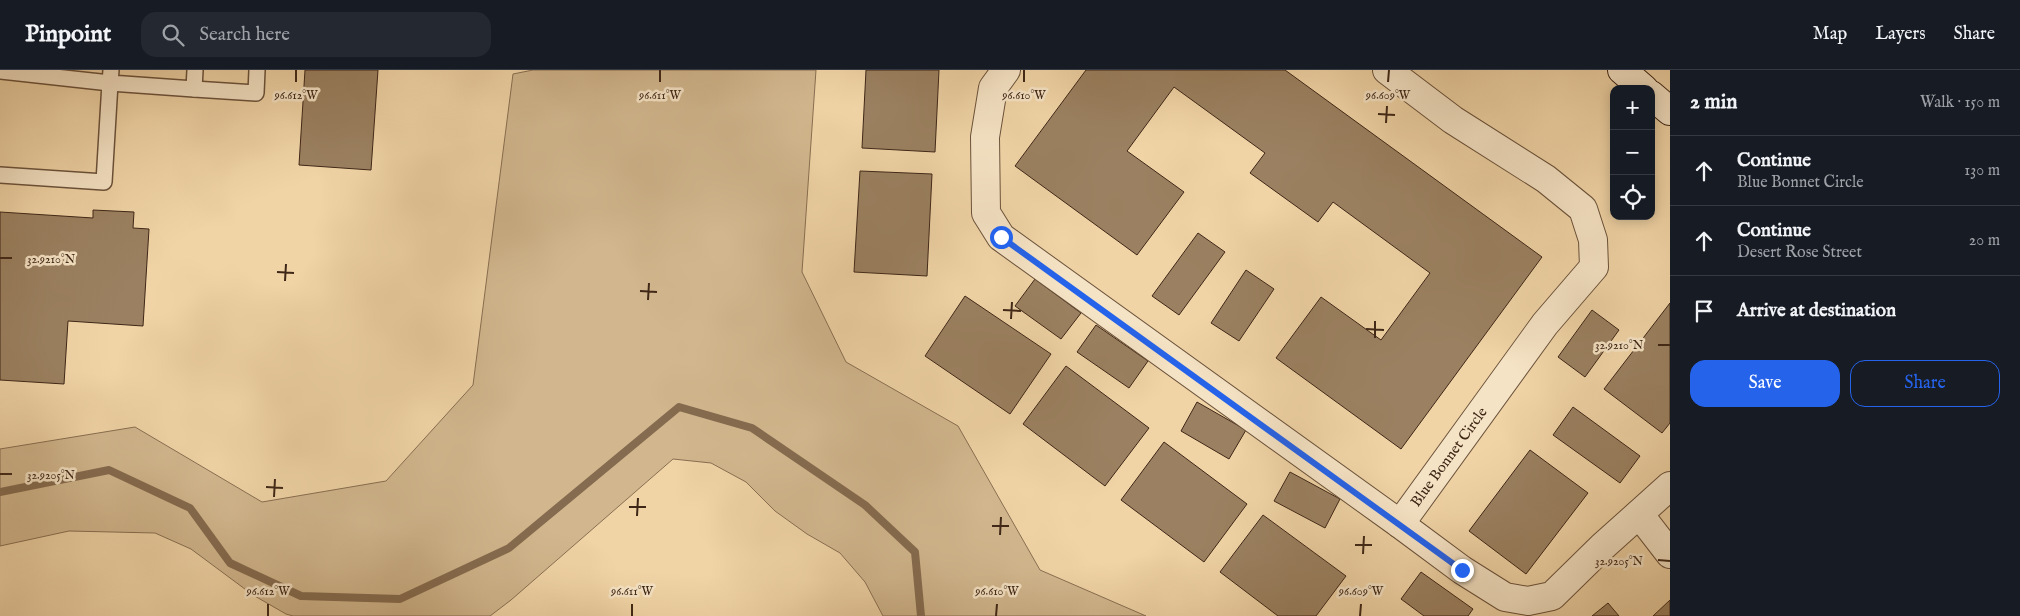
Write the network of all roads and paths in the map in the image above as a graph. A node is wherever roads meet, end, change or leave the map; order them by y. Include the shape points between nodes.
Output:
1 (195, 70) edge
2 (257, 70) edge
3 (1006, 70) edge
4 (1387, 70) edge
5 (1622, 70) edge
6 (0, 71) edge
7 (58, 74) edge
8 (110, 76) edge
9 (1639, 85) edge
10 (194, 89) junction
11 (1655, 98) edge
12 (1670, 111) edge
13 (0, 175) edge
14 (1670, 486) edge
15 (1639, 514) junction
16 (1400, 524) junction
17 (1670, 554) edge

1 - 10 lane
2 - 10 lane via 256,93
3 - 16 street via 993,88 985,137 986,213 1001,237
4 - 16 street, Blue Bonnet Circle via 1453,120 1546,178 1583,209 1594,240 1594,266 1545,324
5 - 9 street
6 - 7 lane
7 - 8 lane
8 - 10 lane
8 - 13 lane via 104,182
11 - 12 street
14 - 15 street
15 - 16 street via 1552,596 1528,601 1505,597
15 - 17 street

